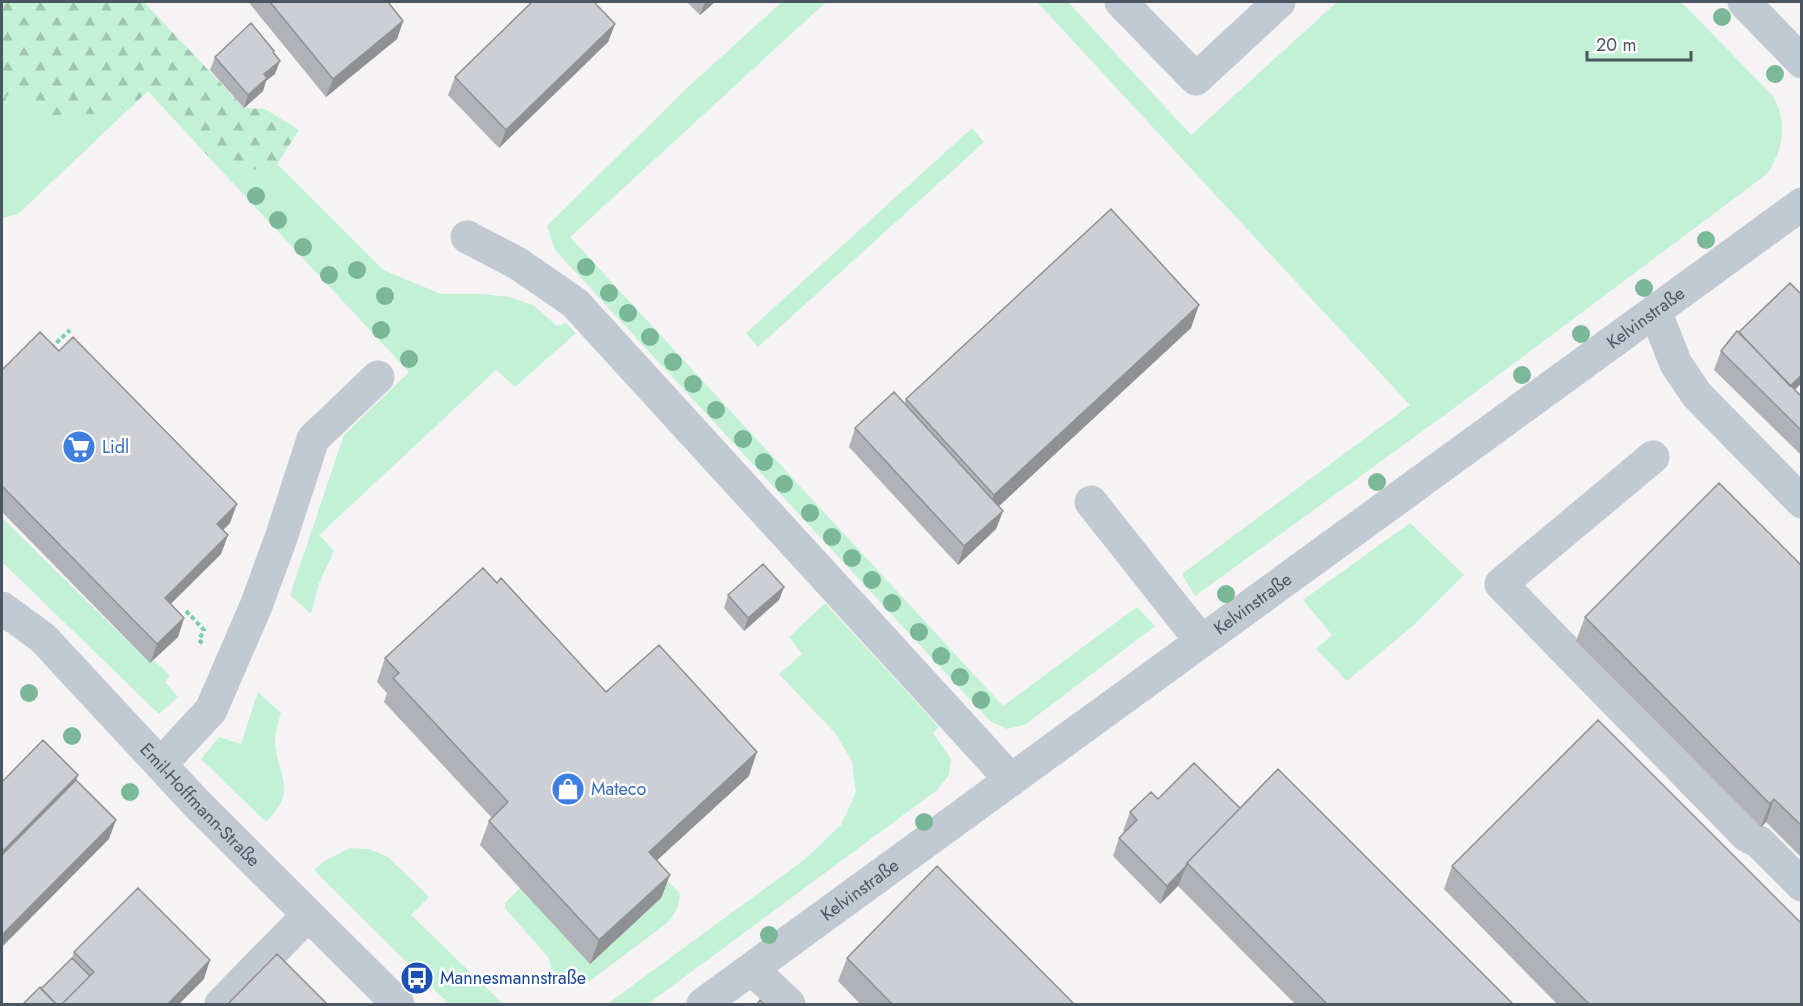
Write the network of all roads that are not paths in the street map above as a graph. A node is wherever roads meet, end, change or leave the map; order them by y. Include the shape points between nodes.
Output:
1 (1121, 2) edge
2 (1279, 2) edge
3 (1744, 2) edge
4 (1802, 62) edge
5 (1802, 204) edge
6 (467, 237) dead end
7 (1655, 310) junction
8 (378, 377) dead end
9 (1653, 457) dead end
10 (1090, 502) dead end
11 (1802, 502) edge
12 (2, 608) edge
13 (1202, 641) junction
14 (162, 763) junction
15 (1011, 780) junction
16 (914, 851) junction
17 (938, 875) edge
18 (1802, 885) edge
19 (308, 915) junction
20 (752, 969) junction
21 (221, 1005) edge
22 (398, 1005) edge
23 (703, 1005) edge
24 (789, 1005) edge

1 - 2 street via 1196,79
3 - 4 street
5 - 7 street, Kelvinstraße
6 - 15 street via 517,263 575,303
7 - 11 street via 1676,364 1697,395
7 - 13 street, Kelvinstraße
8 - 14 street via 314,439 260,597 211,710
9 - 18 street via 1501,584 1747,836 1759,842
10 - 13 street
12 - 14 street, Emil-Hoffmann-Straße via 43,638
13 - 15 street, Kelvinstraße
14 - 19 street, Emil-Hoffmann-Straße via 199,806
15 - 16 street, Kelvinstraße
16 - 17 street
16 - 20 street, Kelvinstraße
19 - 21 street
19 - 22 street, Emil-Hoffmann-Straße
20 - 23 street, Kelvinstraße
20 - 24 street

